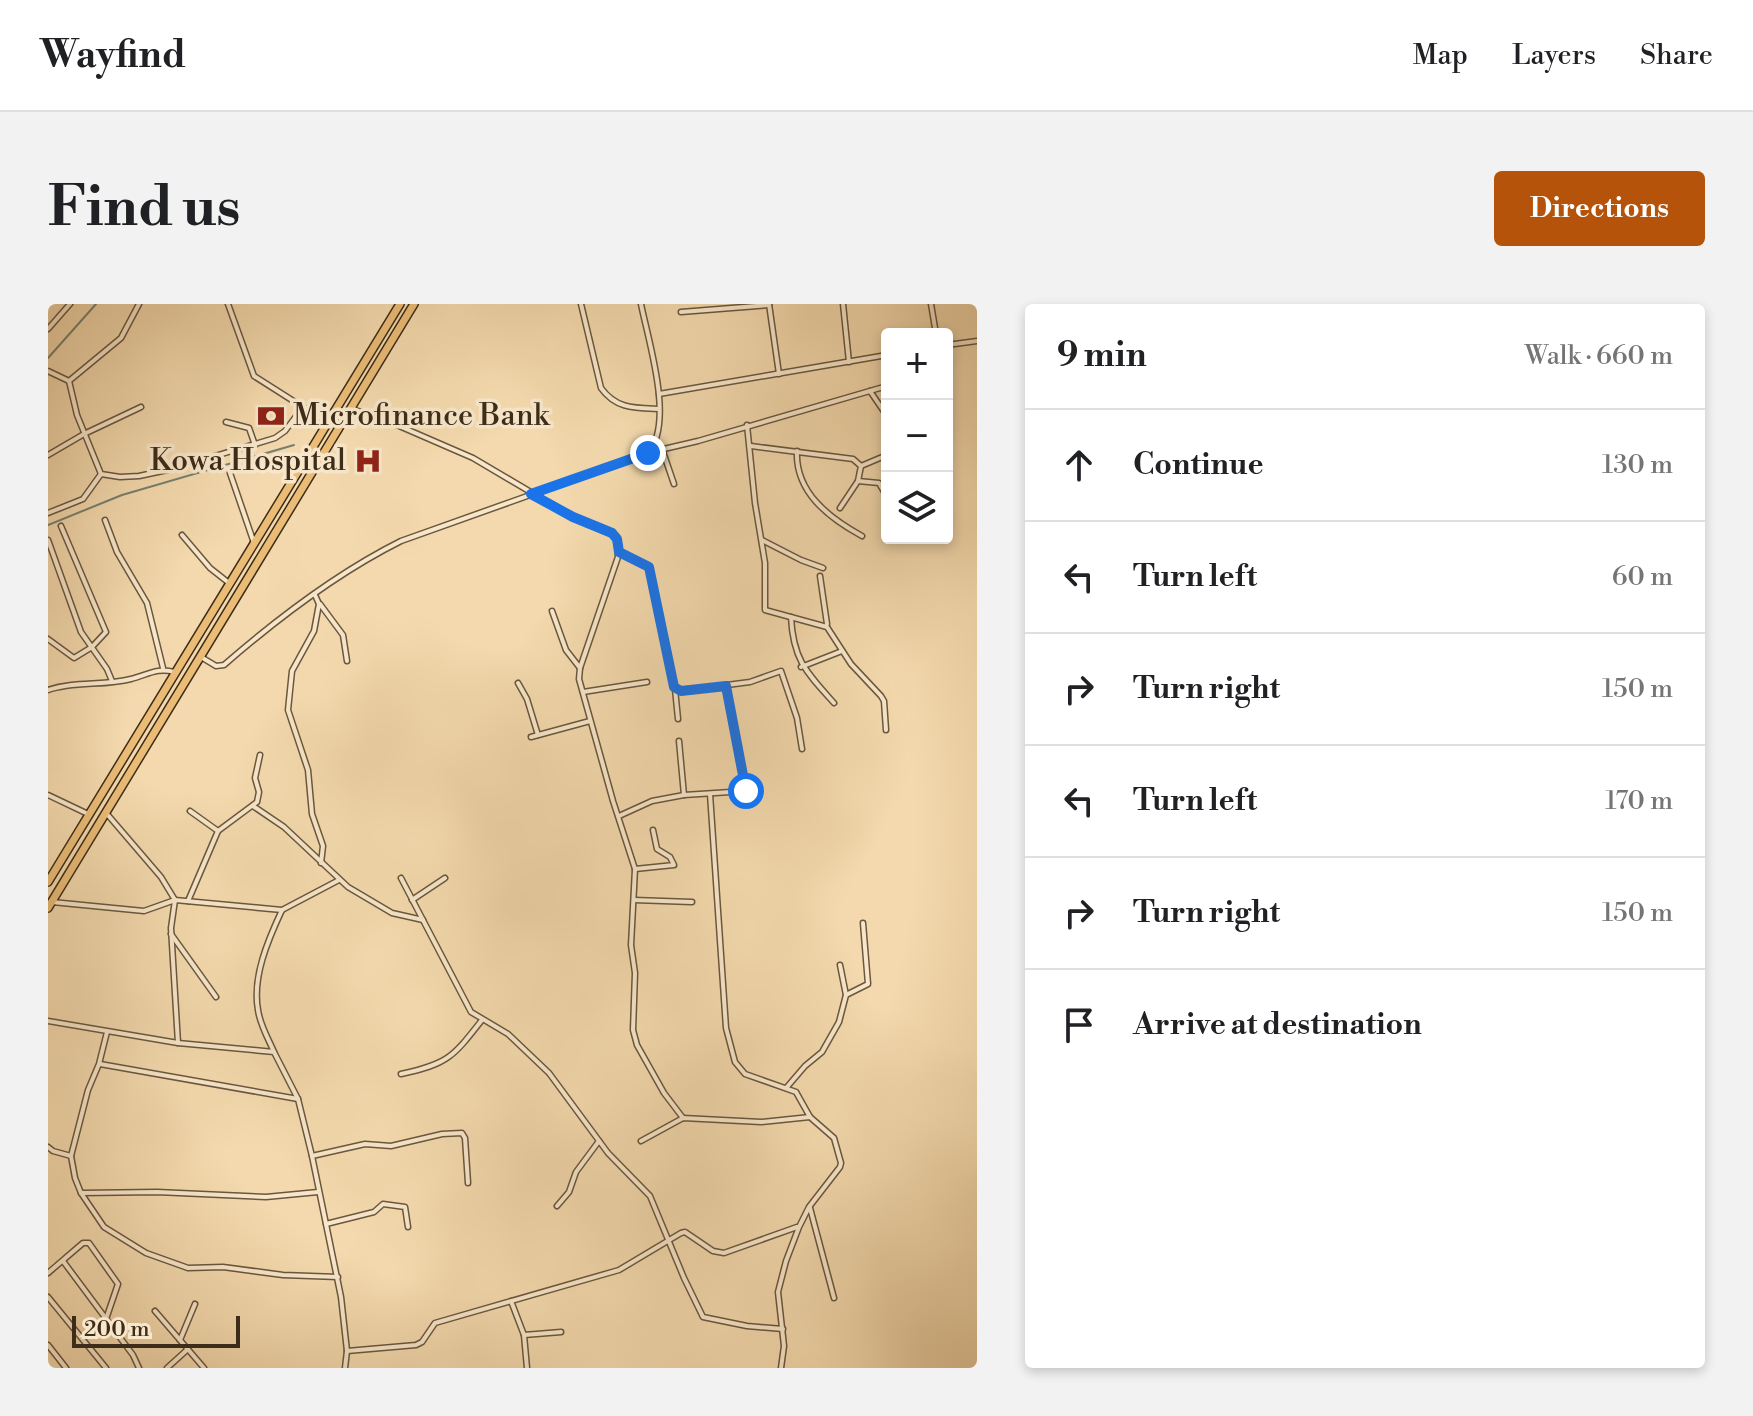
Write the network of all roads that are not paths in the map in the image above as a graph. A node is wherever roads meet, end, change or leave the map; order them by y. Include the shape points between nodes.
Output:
1 (70, 304) edge
2 (139, 304) edge
3 (228, 304) edge
4 (400, 304) edge
5 (414, 304) edge
6 (581, 304) edge
7 (641, 304) edge
8 (843, 304) edge
9 (931, 304) edge
10 (769, 305) edge
11 (681, 312) dead end
12 (49, 327) edge
13 (935, 328) edge
14 (977, 343) edge
15 (953, 345) edge
16 (881, 356) edge
17 (849, 362) junction
18 (48, 371) edge
19 (779, 374) junction
20 (69, 381) junction
21 (881, 388) edge
22 (870, 391) junction
23 (659, 394) junction
24 (141, 407) dead end
25 (303, 407) junction
26 (881, 407) edge
27 (351, 408) junction
28 (659, 409) junction
29 (226, 422) dead end
30 (328, 423) junction
31 (747, 425) junction
32 (84, 434) junction
33 (255, 445) junction
34 (750, 445) junction
35 (662, 449) junction
36 (797, 451) junction
37 (648, 453) junction
38 (48, 455) edge
39 (881, 458) edge
40 (861, 466) junction
41 (230, 473) dead end
42 (101, 474) junction
43 (858, 481) junction
44 (674, 484) dead end
45 (881, 486) edge
46 (531, 494) junction
47 (840, 508) dead end
48 (48, 513) edge
49 (105, 520) dead end
50 (61, 526) dead end
51 (182, 535) dead end
52 (862, 536) dead end
53 (48, 540) edge
54 (762, 540) junction
55 (254, 544) junction
56 (619, 552) junction
57 (246, 558) junction
58 (257, 565) junction
59 (823, 568) dead end
60 (820, 576) dead end
61 (229, 583) junction
62 (314, 594) junction
63 (319, 602) junction
64 (552, 611) dead end
65 (791, 617) junction
66 (827, 627) junction
67 (48, 639) edge
68 (92, 647) junction
69 (842, 651) junction
70 (201, 657) junction
71 (347, 661) dead end
72 (801, 667) junction
73 (163, 668) junction
74 (580, 668) junction
75 (176, 673) junction
76 (112, 681) junction
77 (647, 682) dead end
78 (518, 683) dead end
79 (726, 686) junction
80 (675, 689) junction
81 (48, 690) edge
82 (583, 692) junction
83 (834, 703) dead end
84 (678, 719) dead end
85 (590, 721) junction
86 (886, 730) dead end
87 (538, 735) junction
88 (531, 737) dead end
89 (679, 741) dead end
90 (802, 749) dead end
91 (260, 755) dead end
92 (710, 794) junction
93 (48, 795) edge
94 (684, 795) junction
95 (253, 806) junction
96 (190, 811) dead end
97 (107, 813) junction
98 (90, 815) junction
99 (618, 816) junction
100 (653, 830) dead end
101 (218, 831) junction
102 (321, 863) junction
103 (635, 869) junction
104 (401, 878) dead end
105 (445, 878) dead end
106 (48, 880) edge
107 (339, 880) junction
108 (175, 900) junction
109 (412, 900) junction
110 (634, 900) junction
111 (188, 901) junction
112 (692, 902) dead end
113 (50, 905) edge
114 (282, 910) junction
115 (423, 920) junction
116 (863, 923) dead end
117 (171, 934) junction
118 (840, 965) dead end
119 (846, 995) junction
120 (216, 997) dead end
121 (482, 1020) junction
122 (48, 1021) edge
123 (107, 1032) junction
124 (178, 1043) junction
125 (274, 1052) junction
126 (99, 1064) junction
127 (401, 1074) dead end
128 (787, 1087) junction
129 (298, 1099) junction
130 (810, 1117) junction
131 (683, 1118) junction
132 (599, 1141) junction
133 (641, 1141) dead end
134 (48, 1147) edge
135 (71, 1156) junction
136 (312, 1156) junction
137 (468, 1183) dead end
138 (319, 1192) junction
139 (81, 1193) junction
140 (557, 1206) dead end
141 (809, 1207) junction
142 (326, 1224) junction
143 (408, 1227) dead end
144 (799, 1227) junction
145 (670, 1240) junction
146 (63, 1261) junction
147 (48, 1273) edge
148 (338, 1277) junction
149 (48, 1297) edge
150 (834, 1298) dead end
151 (511, 1301) junction
152 (195, 1304) dead end
153 (155, 1311) dead end
154 (106, 1319) junction
155 (783, 1329) junction
156 (561, 1332) dead end
157 (524, 1335) junction
158 (180, 1340) junction
159 (48, 1345) edge
160 (188, 1349) junction
161 (347, 1351) junction
162 (138, 1366) edge
163 (66, 1368) edge
164 (106, 1368) edge
165 (131, 1368) edge
166 (167, 1368) edge
167 (204, 1368) edge
168 (345, 1368) edge
169 (527, 1368) edge
170 (781, 1368) edge

1 - 12 street
2 - 20 street via 121,338
3 - 25 street via 254,376
4 - 30 main road
5 - 27 main road
6 - 28 street via 601,388 626,407
7 - 23 street
8 - 17 street
9 - 13 street
10 - 11 street
10 - 19 street
14 - 15 street
16 - 17 street
17 - 19 street
18 - 20 street
19 - 23 street
20 - 32 street
21 - 22 street
22 - 26 street
22 - 31 street
23 - 28 street
24 - 32 street
25 - 30 street
25 - 33 street via 281,435
27 - 46 street via 473,458
27 - 58 main road
28 - 37 street via 656,440
29 - 33 street via 249,428
30 - 55 main road
31 - 34 street
31 - 35 street
32 - 38 street
32 - 42 street
33 - 42 street via 139,476
34 - 36 street
34 - 54 street
35 - 37 street
35 - 44 street
36 - 40 street via 853,459
36 - 52 street via 798,474 807,489 828,514
37 - 46 street
39 - 40 street
40 - 43 street
41 - 55 street
42 - 48 street via 83,499
43 - 45 street
43 - 47 street
46 - 56 street via 612,533
46 - 62 street via 401,541
49 - 73 street via 147,603
50 - 68 street via 106,629
51 - 61 street
53 - 68 street via 81,632
54 - 59 street
54 - 65 street via 765,610
55 - 57 main road
56 - 74 street
56 - 80 street via 649,567
57 - 58 main road
57 - 61 main road
58 - 70 main road
60 - 66 street
61 - 75 main road
62 - 63 street
62 - 70 street via 224,665
63 - 71 street via 345,639
63 - 102 street via 311,639 292,673 288,710 308,770 312,817 323,844
64 - 74 street via 566,650
65 - 66 street
65 - 72 street
66 - 69 street
67 - 68 street via 74,658
68 - 76 street
69 - 72 street
69 - 86 street via 884,701
70 - 97 main road
72 - 83 street
73 - 75 street
73 - 76 street
74 - 82 street
75 - 98 main road
76 - 81 street
77 - 82 street
78 - 87 street
79 - 80 street
79 - 90 street via 781,671
79 - 92 street via 746,791
80 - 84 street
82 - 85 street
85 - 87 street
85 - 99 street
87 - 88 street
89 - 94 street
91 - 95 street via 255,778 259,792
92 - 94 street
92 - 128 street via 722,986 732,1054 745,1074
93 - 98 street
94 - 99 street
95 - 101 street
95 - 102 street
96 - 101 street
97 - 108 street
97 - 113 main road
98 - 106 main road
99 - 103 street
100 - 103 street via 657,849 674,865
101 - 111 street
102 - 107 street
103 - 110 street
104 - 109 street
105 - 109 street
107 - 114 street
107 - 115 street via 392,913
108 - 111 street
108 - 113 street via 144,911
108 - 117 street
109 - 115 street
110 - 112 street
110 - 131 street via 633,1030 657,1081
111 - 114 street
114 - 125 street via 261,964 257,1004
115 - 121 street via 464,1002
116 - 119 street via 868,984
117 - 120 street
117 - 124 street
118 - 119 street
119 - 128 street via 825,1049
121 - 127 street via 446,1061
121 - 132 street via 508,1034 549,1073
122 - 123 street
123 - 124 street
123 - 126 street
124 - 125 street
125 - 129 street
126 - 129 street
126 - 135 street
128 - 130 street via 799,1095
129 - 136 street
130 - 131 street via 761,1122
130 - 141 street via 834,1138 841,1163
131 - 133 street
132 - 140 street
132 - 145 street via 650,1196
134 - 135 street
135 - 139 street
136 - 137 street via 462,1133
136 - 138 street
138 - 139 street via 266,1197
138 - 142 street
139 - 148 street via 104,1227 177,1266
141 - 144 street
141 - 150 street
142 - 143 street via 374,1212 384,1204 405,1207
142 - 148 street
144 - 145 street via 724,1253 685,1232
144 - 155 street via 778,1292
145 - 151 street via 619,1270
145 - 155 street via 703,1317
146 - 147 street
146 - 154 street
146 - 154 street via 83,1243 90,1244 118,1284
148 - 161 street
149 - 164 street
151 - 157 street
151 - 161 street via 435,1323 416,1345
152 - 158 street
153 - 158 street
154 - 162 street
155 - 170 street
156 - 157 street
157 - 169 street
158 - 160 street
159 - 163 street
160 - 166 street
160 - 167 street
161 - 168 street
162 - 165 street

